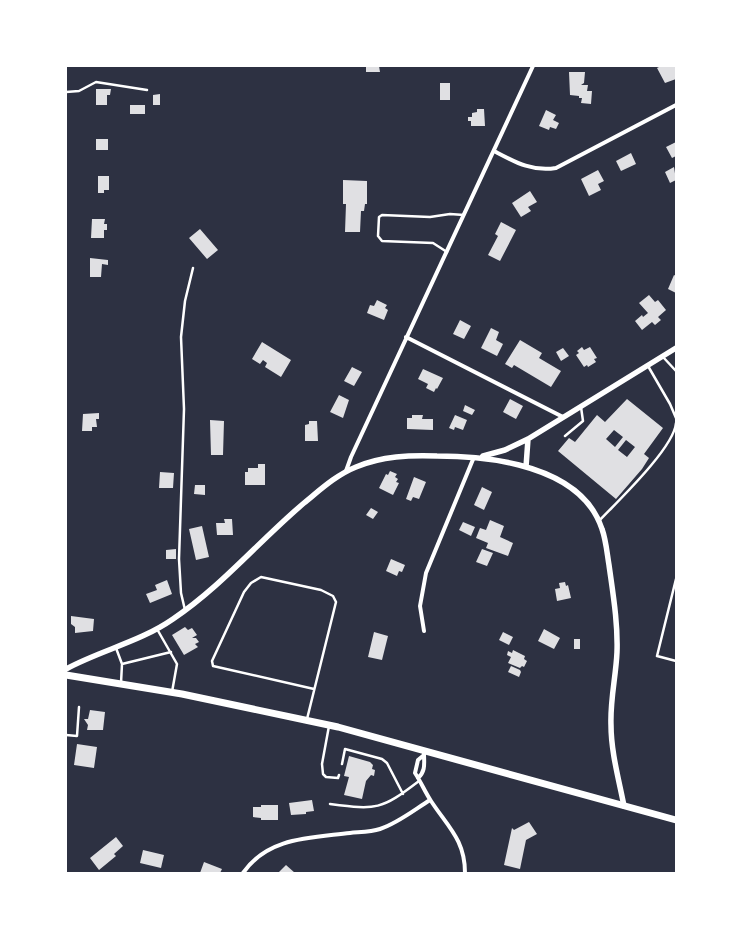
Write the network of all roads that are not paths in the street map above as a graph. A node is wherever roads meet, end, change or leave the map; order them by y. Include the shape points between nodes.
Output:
1 (533, 66) edge
2 (147, 90) dead end
3 (66, 92) edge
4 (676, 105) edge
5 (494, 151) junction
6 (464, 215) junction
7 (447, 252) junction
8 (192, 268) dead end
9 (406, 337) junction
10 (676, 348) edge
11 (663, 356) junction
12 (647, 366) junction
13 (676, 371) edge
14 (581, 406) junction
15 (563, 417) junction
16 (676, 418) edge
17 (676, 423) edge
18 (565, 436) dead end
19 (528, 439) junction
20 (474, 456) junction
21 (526, 467) junction
22 (346, 471) junction
23 (599, 521) junction
24 (676, 579) edge
25 (185, 610) junction
26 (157, 629) junction
27 (424, 630) dead end
28 (116, 648) junction
29 (171, 652) junction
30 (676, 661) edge
31 (122, 664) junction
32 (66, 669) edge
33 (66, 675) edge
34 (121, 684) junction
35 (314, 689) junction
36 (171, 692) junction
37 (79, 707) dead end
38 (307, 720) junction
39 (329, 725) junction
40 (66, 735) edge
41 (424, 753) junction
42 (342, 764) dead end
43 (339, 775) dead end
44 (419, 780) junction
45 (403, 794) junction
46 (430, 800) junction
47 (330, 804) dead end
48 (624, 806) junction
49 (675, 819) edge
50 (243, 873) edge
51 (465, 873) edge

1 - 5 street
2 - 3 lane via 96,82 79,91
4 - 5 street via 556,168 529,168
5 - 6 street
6 - 7 street
6 - 7 lane via 379,217 378,236 382,241 433,244
7 - 9 street
8 - 25 lane via 181,337 184,409 179,559
9 - 15 street
9 - 22 street
10 - 11 street
11 - 12 street
11 - 13 lane
12 - 14 street
12 - 16 lane
14 - 15 street
14 - 18 lane via 584,421
15 - 19 street
17 - 23 lane via 669,442 631,489
19 - 20 street via 497,453
19 - 21 street
20 - 21 street
20 - 22 street via 409,456 371,462
20 - 27 street via 426,573 420,606
21 - 23 street via 558,479 574,489 587,502
22 - 25 street via 298,508
23 - 48 street via 617,623 611,734
24 - 30 lane via 657,656
25 - 26 street
26 - 28 street
26 - 29 lane
28 - 31 lane
28 - 32 street
29 - 31 lane
29 - 36 lane via 177,664
31 - 34 lane
33 - 34 main road
34 - 36 main road
35 - 35 lane via 213,666 212,661 244,592 251,583 261,577 321,590 333,596 336,602
35 - 38 lane
36 - 38 main road
37 - 40 lane via 77,736
38 - 39 main road
39 - 41 main road
39 - 43 lane via 323,756 323,774 334,778 338,778
41 - 44 street via 426,762
41 - 44 street via 418,760 415,773
41 - 48 main road
42 - 45 lane via 345,749 382,758
44 - 45 lane
44 - 46 street
45 - 47 lane via 376,807
46 - 50 street via 379,829 273,846 253,860
46 - 51 street via 460,843 465,859
48 - 49 main road

